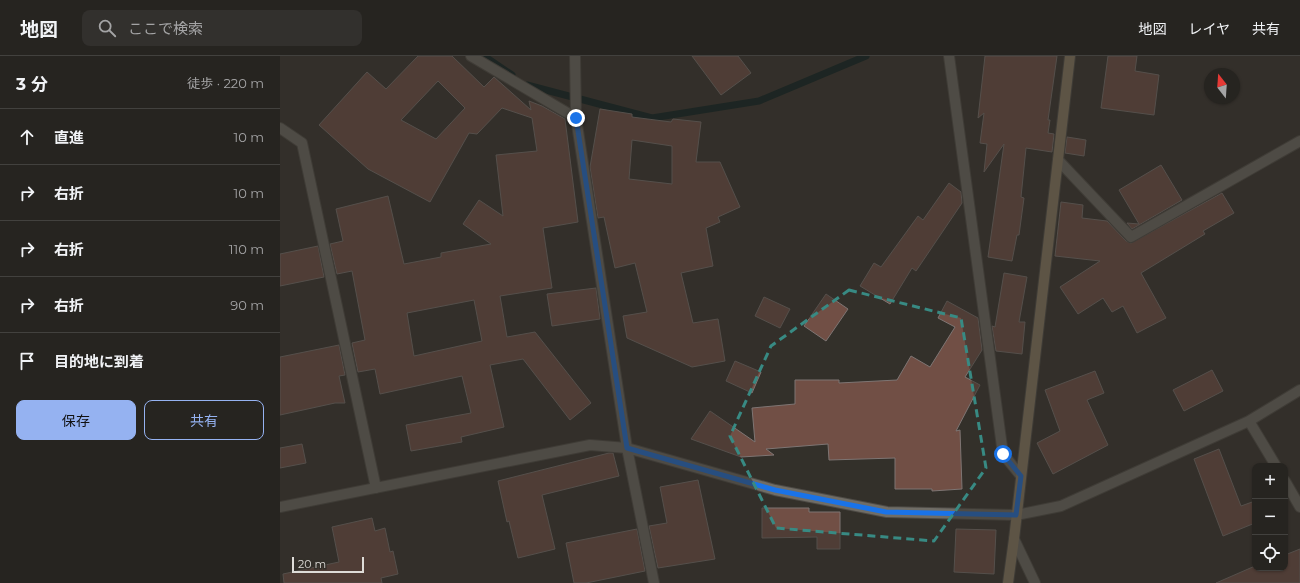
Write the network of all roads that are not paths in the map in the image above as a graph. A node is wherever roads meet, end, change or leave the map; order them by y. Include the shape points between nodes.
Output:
1 (471, 56) edge
2 (576, 56) edge
3 (948, 56) edge
4 (1070, 56) edge
5 (576, 118) junction
6 (280, 128) edge
7 (1300, 141) edge
8 (1058, 160) junction
9 (1300, 390) edge
10 (1249, 421) junction
11 (627, 448) junction
12 (1274, 463) edge
13 (1021, 476) junction
14 (1288, 487) edge
15 (376, 488) junction
16 (280, 507) edge
17 (1300, 507) edge
18 (1016, 515) junction
19 (1014, 539) junction
20 (654, 583) edge
21 (1008, 583) edge
22 (1035, 583) edge

1 - 5 street
2 - 5 street
3 - 13 street via 1003,454
4 - 8 street
5 - 11 street
6 - 15 street via 302,143
7 - 8 street via 1131,236
8 - 13 street
9 - 10 street
10 - 12 street
10 - 18 street via 1062,506
11 - 15 street via 590,445
11 - 18 street via 775,490 886,512
11 - 20 street
13 - 18 street
14 - 17 street
15 - 16 street
18 - 19 street
19 - 21 street
19 - 22 street

